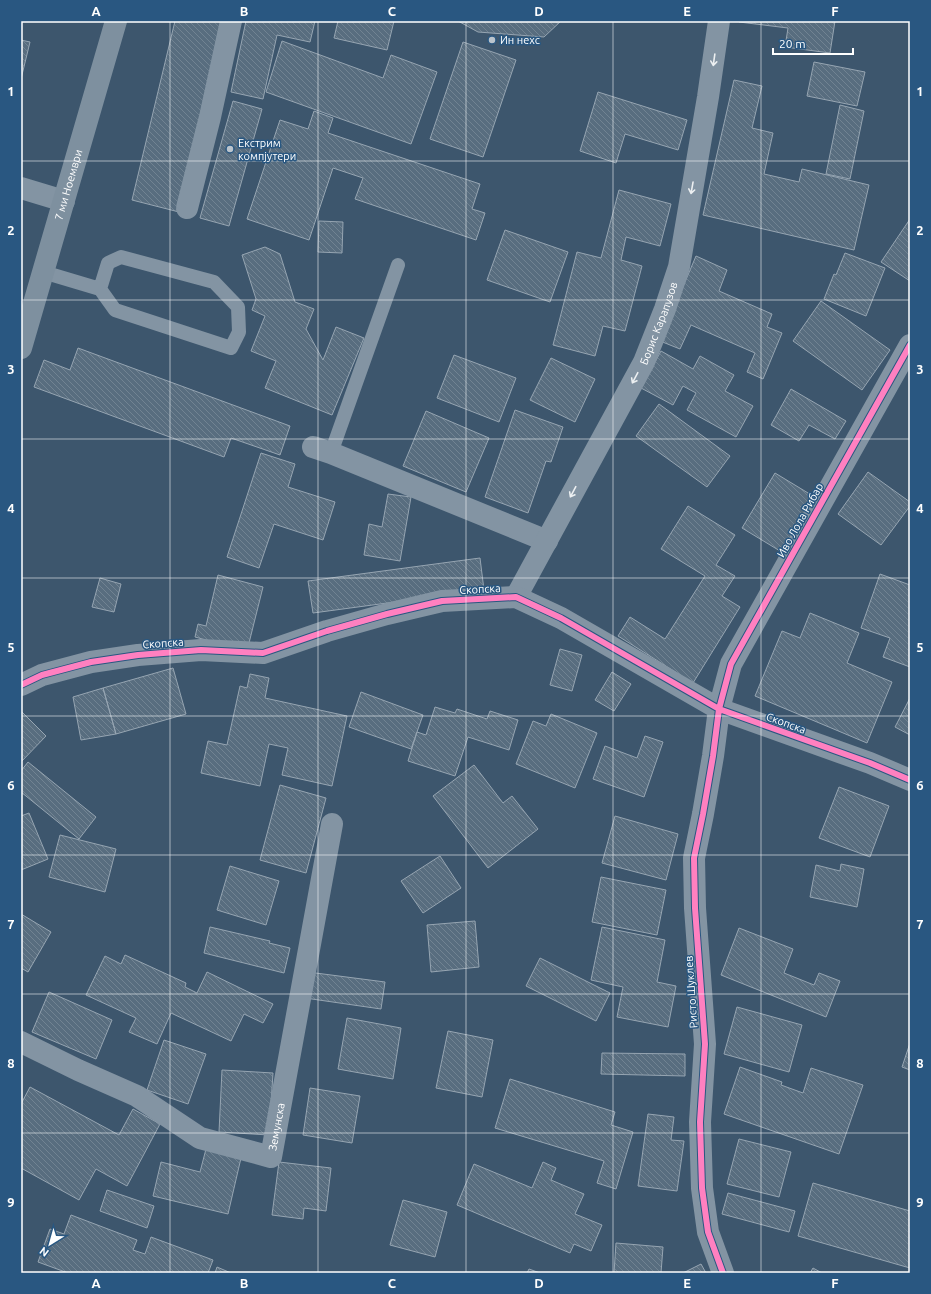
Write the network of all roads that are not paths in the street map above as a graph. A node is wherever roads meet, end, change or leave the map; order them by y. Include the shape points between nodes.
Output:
1 (116, 21) edge
2 (231, 21) edge
3 (719, 21) edge
4 (21, 188) edge
5 (64, 200) junction
6 (187, 208) dead end
7 (398, 265) dead end
8 (43, 272) junction
9 (100, 289) junction
10 (910, 345) edge
11 (21, 348) edge
12 (322, 450) joint
13 (546, 541) junction
14 (516, 597) junction
15 (21, 685) edge
16 (719, 709) junction
17 (910, 780) edge
18 (332, 824) dead end
19 (21, 1042) edge
20 (723, 1273) edge

1 - 5 main road, 7 ми Ноември
2 - 6 street
3 -> 13 street, Борис Карапузов via 679,267 644,362
4 - 5 street
5 - 8 main road, 7 ми Ноември
7 - 12 lane
8 - 9 lane
8 - 11 main road, 7 ми Ноември
9 - 9 lane via 116,310 231,348 239,332 238,307 214,282 121,257 108,263
10 - 16 street, Иво Лола Рибар via 731,664
12 - 13 street
13 - 14 street, Борис Карапузов
14 - 15 street, Скопска via 442,601 334,629 263,653 201,650 138,654 42,675
14 - 16 street, Скопска via 561,618
16 - 17 street, Скопска
16 - 20 street, Ристо Шуклев via 705,807 694,858 704,1044 700,1122 702,1188 708,1232
18 - 19 street, Земунска via 271,1157 200,1138 136,1096

